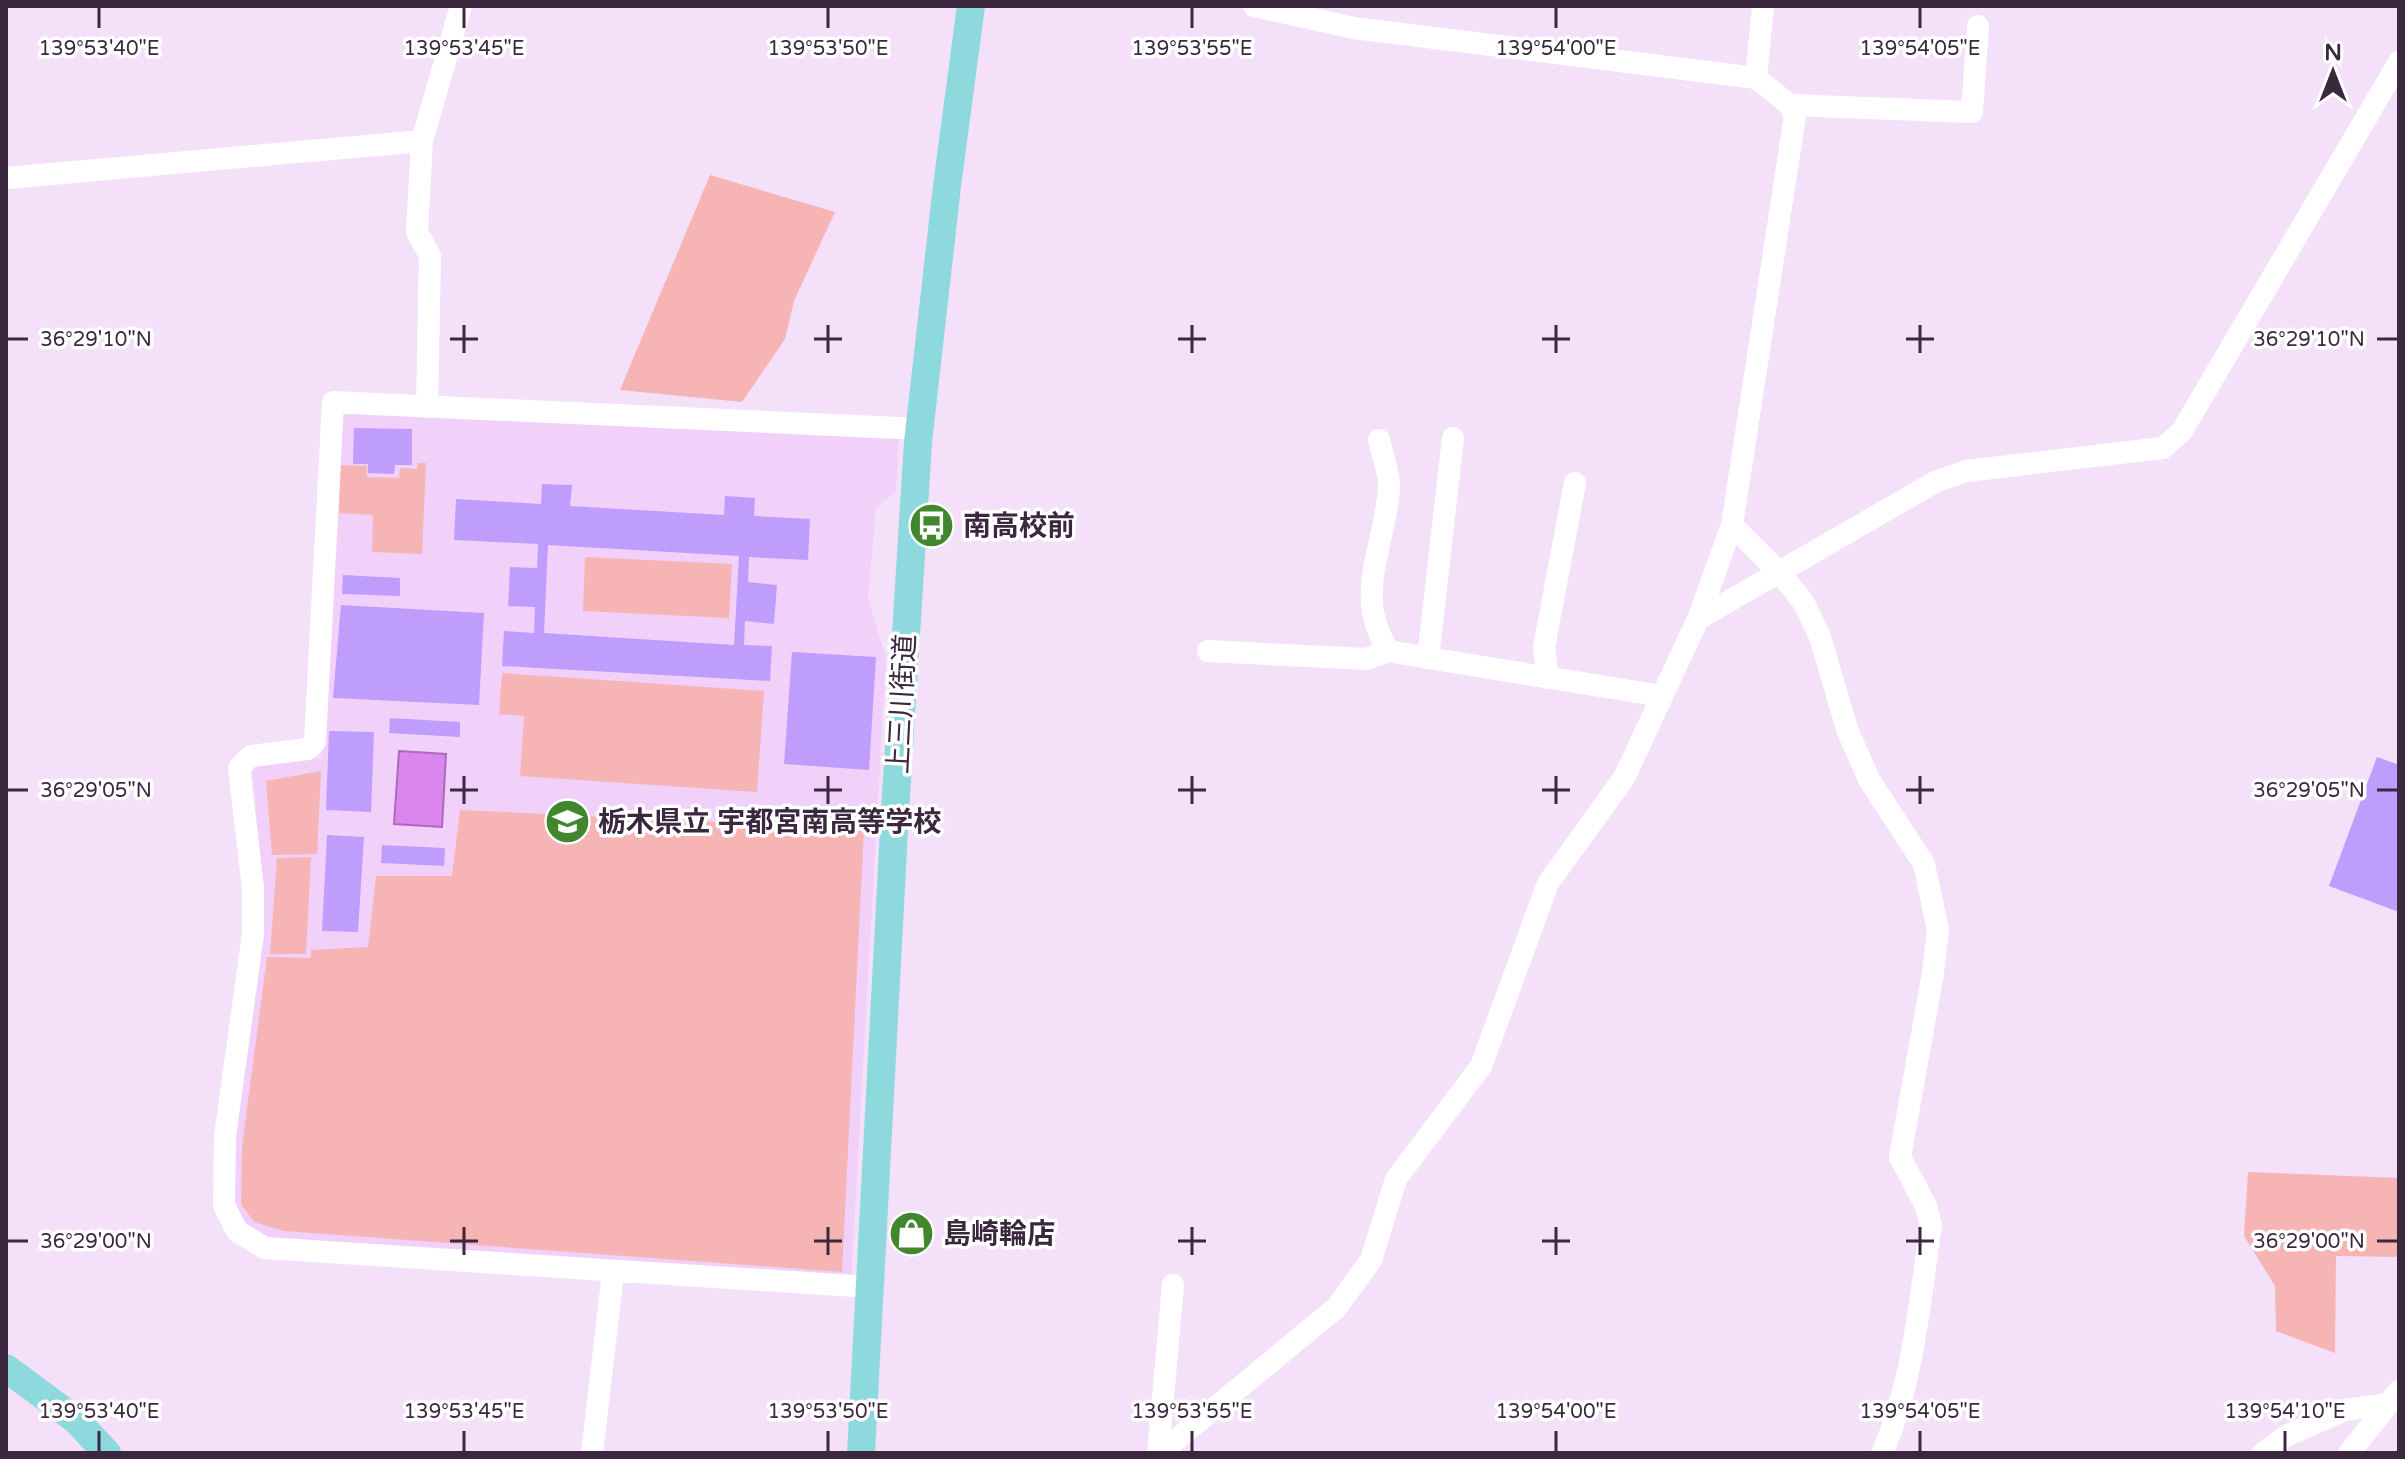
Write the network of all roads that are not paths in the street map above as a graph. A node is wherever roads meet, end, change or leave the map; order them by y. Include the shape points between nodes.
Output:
1 (461, 6) edge
2 (971, 6) edge
3 (1254, 6) edge
4 (1763, 6) edge
5 (1978, 26) dead end
6 (2399, 62) edge
7 (1756, 78) junction
8 (1790, 105) junction
9 (422, 141) junction
10 (6, 178) edge
11 (427, 407) junction
12 (920, 429) junction
13 (1453, 438) dead end
14 (1379, 440) dead end
15 (1575, 483) dead end
16 (1732, 525) junction
17 (1780, 573) junction
18 (1698, 619) junction
19 (1208, 651) dead end
20 (1389, 651) junction
21 (1428, 658) junction
22 (1548, 678) junction
23 (1662, 696) junction
24 (613, 1273) junction
25 (1173, 1285) dead end
26 (870, 1287) junction
27 (6, 1368) edge
28 (2393, 1398) edge
29 (107, 1453) edge
30 (592, 1453) edge
31 (861, 1453) edge
32 (1159, 1453) edge
33 (1882, 1453) edge
34 (2263, 1453) edge
35 (2349, 1453) edge

1 - 9 street
2 - 12 main road, 上三川街道
3 - 7 street via 1354,28
4 - 7 street
5 - 8 street via 1972,112
6 - 17 street via 2182,431 2163,448 1966,471 1935,482
7 - 8 street
8 - 16 street via 1795,116 1789,169
9 - 10 street
9 - 11 street via 417,232 430,256
11 - 12 street
11 - 24 street via 333,402 315,742 308,749 251,756 239,768 253,934 225,1136 224,1205 237,1231 265,1248
12 - 26 main road, 上三川街道
13 - 21 street
14 - 20 street via 1389,485 1370,601 1378,634
15 - 22 street via 1544,647
16 - 17 street
16 - 18 street
17 - 18 street
17 - 33 street via 1804,603 1820,637 1848,732 1870,781 1924,864 1938,930 1900,1157 1931,1226 1909,1370
18 - 23 street
19 - 20 street via 1366,659
20 - 21 street
21 - 22 street
22 - 23 street
23 - 32 street via 1624,778 1548,883 1481,1066 1396,1179 1371,1260 1336,1308
24 - 26 street
24 - 30 street
25 - 32 street
26 - 31 main road, 上三川街道
27 - 29 main road via 76,1420
28 - 34 street via 2345,1410 2286,1436
28 - 35 street

